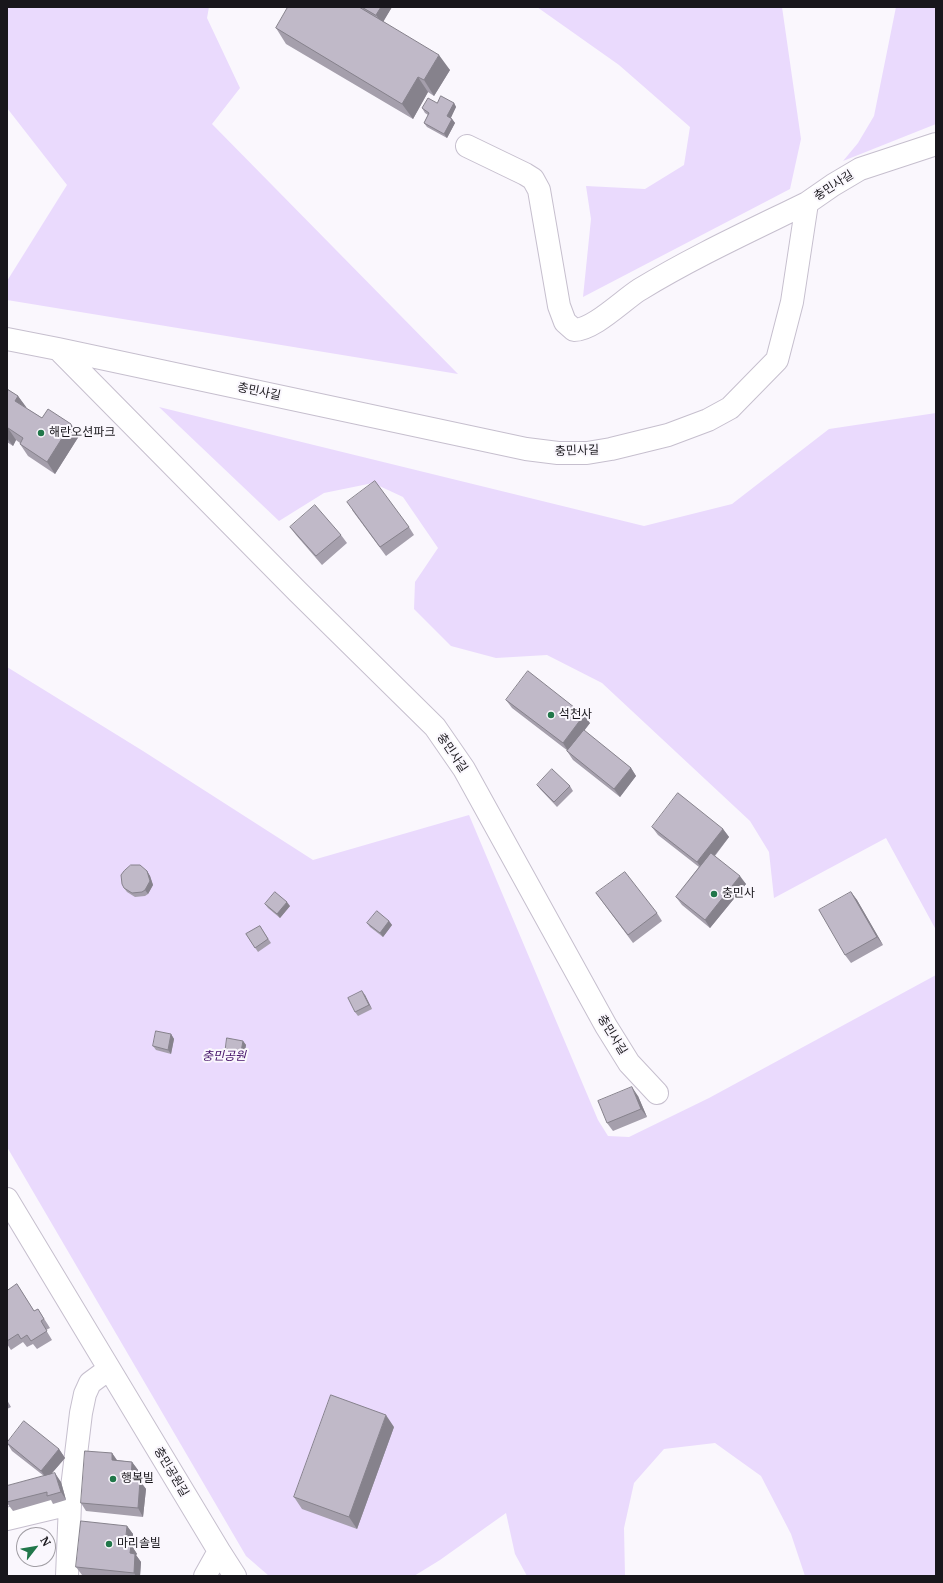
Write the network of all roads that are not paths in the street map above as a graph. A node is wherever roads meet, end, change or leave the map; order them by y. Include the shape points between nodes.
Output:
1 (936, 144) edge
2 (467, 146) dead end
3 (808, 203) junction
4 (7, 339) edge
5 (58, 349) junction
6 (657, 1093) dead end
7 (7, 1200) edge
8 (109, 1369) junction
9 (70, 1504) junction
10 (7, 1519) edge
11 (219, 1551) junction
12 (67, 1576) edge
13 (206, 1576) edge
14 (235, 1576) edge

1 - 3 street, 충민사길 via 860,169
2 - 3 street via 525,174 536,183 559,306 565,322 574,330 583,329 594,323 638,291 699,255
3 - 5 street, 충민사길 via 792,302 777,360 730,408 668,435 611,449 558,454 526,449
4 - 5 street, 충민사길
5 - 6 street, 충민사길 via 434,727 464,769 606,1026 629,1063
7 - 8 street, 충민공원길
8 - 9 street via 90,1383 85,1394
8 - 11 street, 충민공원길
9 - 10 street
9 - 12 street
11 - 13 street
11 - 14 street, 충민공원길

